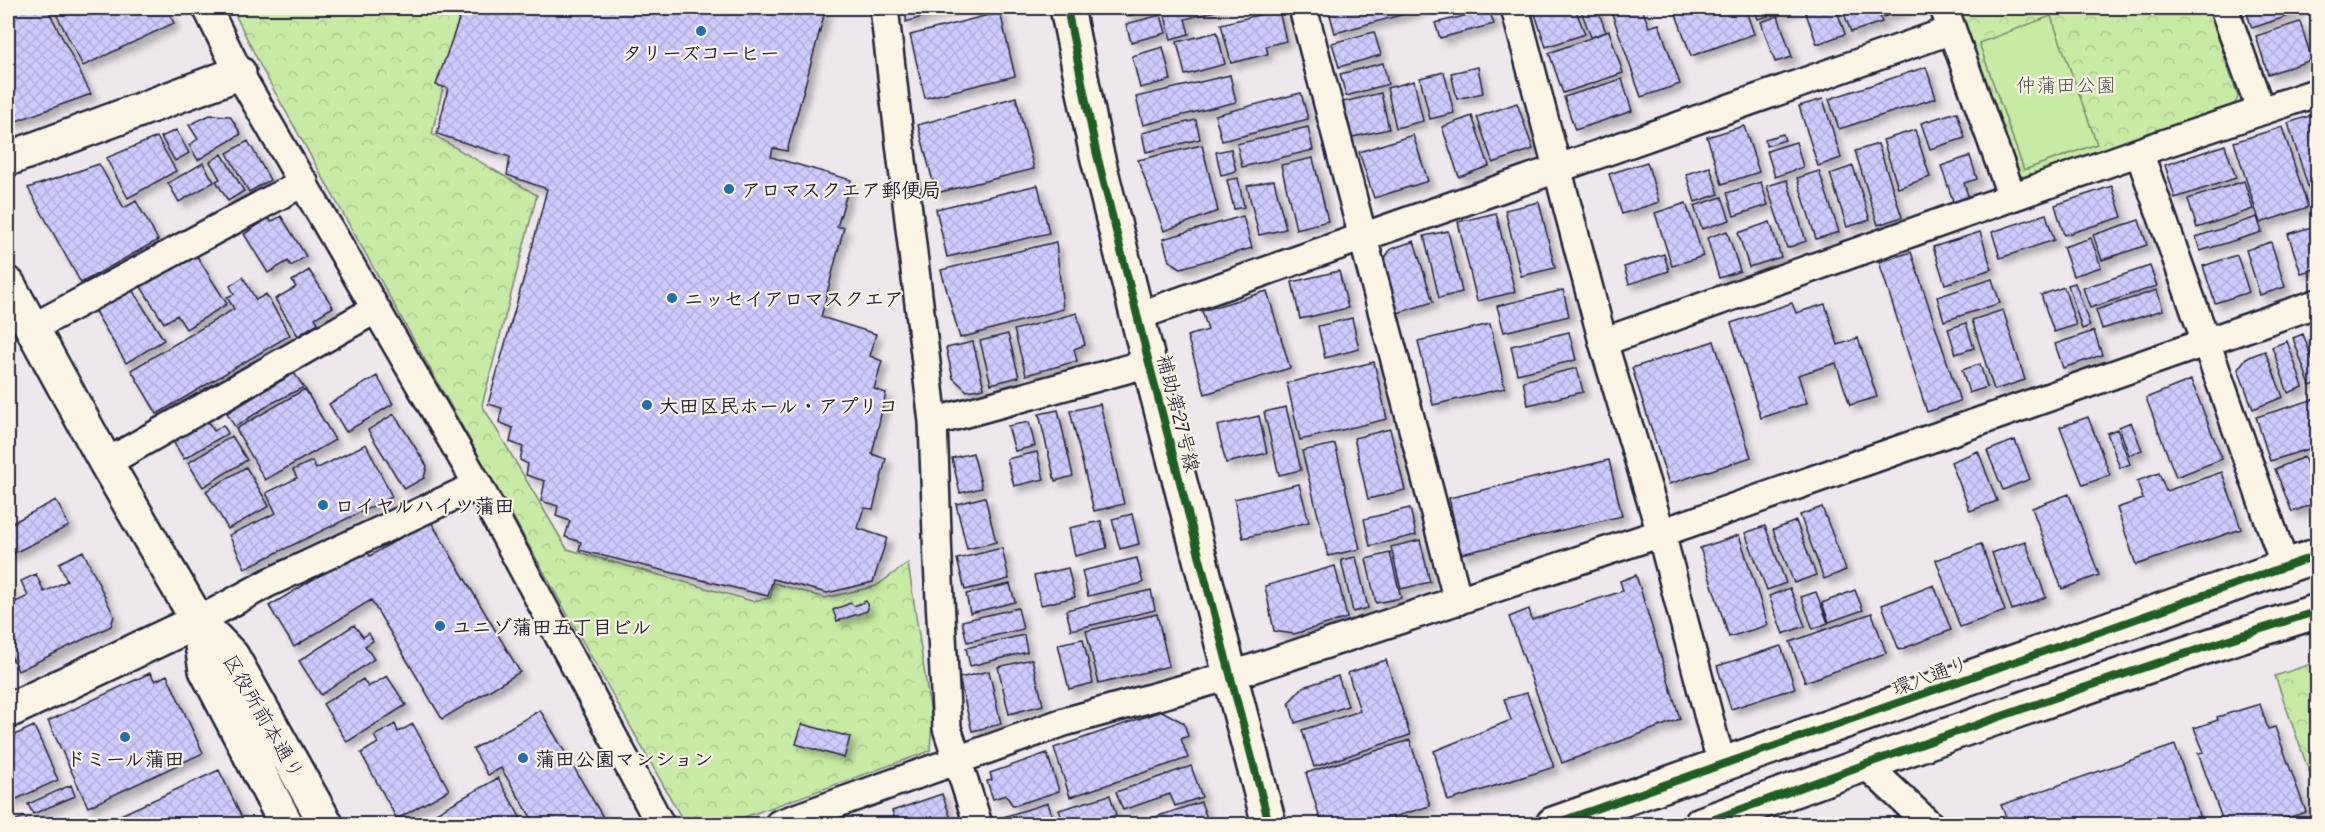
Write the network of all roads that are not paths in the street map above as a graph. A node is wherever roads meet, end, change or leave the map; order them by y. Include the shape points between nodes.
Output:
1 (207, 8) edge
2 (884, 8) edge
3 (1067, 8) edge
4 (1303, 8) edge
5 (1515, 8) edge
6 (2224, 8) edge
7 (1948, 19) edge
8 (239, 73) junction
9 (2318, 92) edge
10 (2261, 111) junction
11 (2139, 152) junction
12 (8, 159) edge
13 (1558, 169) junction
14 (304, 182) junction
15 (2012, 197) junction
16 (1364, 236) junction
17 (8, 284) edge
18 (2318, 303) edge
19 (376, 309) junction
20 (1138, 316) junction
21 (32, 328) junction
22 (1603, 342) junction
23 (2205, 343) junction
24 (1149, 363) junction
25 (933, 422) junction
26 (106, 463) junction
27 (478, 485) junction
28 (1661, 533) junction
29 (2318, 555) edge
30 (2285, 566) junction
31 (1458, 601) junction
32 (2318, 611) edge
33 (198, 621) junction
34 (1230, 676) junction
35 (8, 711) edge
36 (957, 761) junction
37 (1865, 764) junction
38 (1723, 766) junction
39 (286, 825) edge
40 (326, 825) edge
41 (660, 825) edge
42 (779, 825) edge
43 (978, 825) edge
44 (1269, 825) edge
45 (1553, 825) edge
46 (1701, 825) edge
47 (1929, 825) edge

1 - 8 street
2 - 25 street
3 - 20 street, 補助第27号線 via 1096,151
4 - 16 street
5 - 13 street
6 - 10 street
7 - 13 street
7 - 15 street
8 - 12 street
8 - 14 street
9 - 10 street
10 - 11 street
11 - 15 street
11 - 23 street
13 - 16 street
13 - 22 street
14 - 19 street
14 - 21 street
15 - 22 street
16 - 20 street
16 - 31 street
17 - 21 street
18 - 23 street
19 - 26 street
19 - 27 street
20 - 24 street, 補助第27号線
21 - 26 street
22 - 28 street
23 - 28 street
23 - 30 street
24 - 25 street
24 - 34 street, 補助第27号線
25 - 36 street via 947,728
26 - 33 street
27 - 33 street via 268,583
27 - 41 street
28 - 31 street
28 - 38 street
29 - 30 street, 環八通り
30 - 38 street, 環八通り
31 - 34 street
32 - 37 street
33 - 35 street
33 - 39 street, 区役所前本通り via 206,670
33 - 40 street, 区役所前本通り via 232,656
34 - 36 street via 1064,722
34 - 44 street, 補助第27号線
36 - 42 street
36 - 43 street
37 - 46 street
37 - 47 street
38 - 45 street, 環八通り

